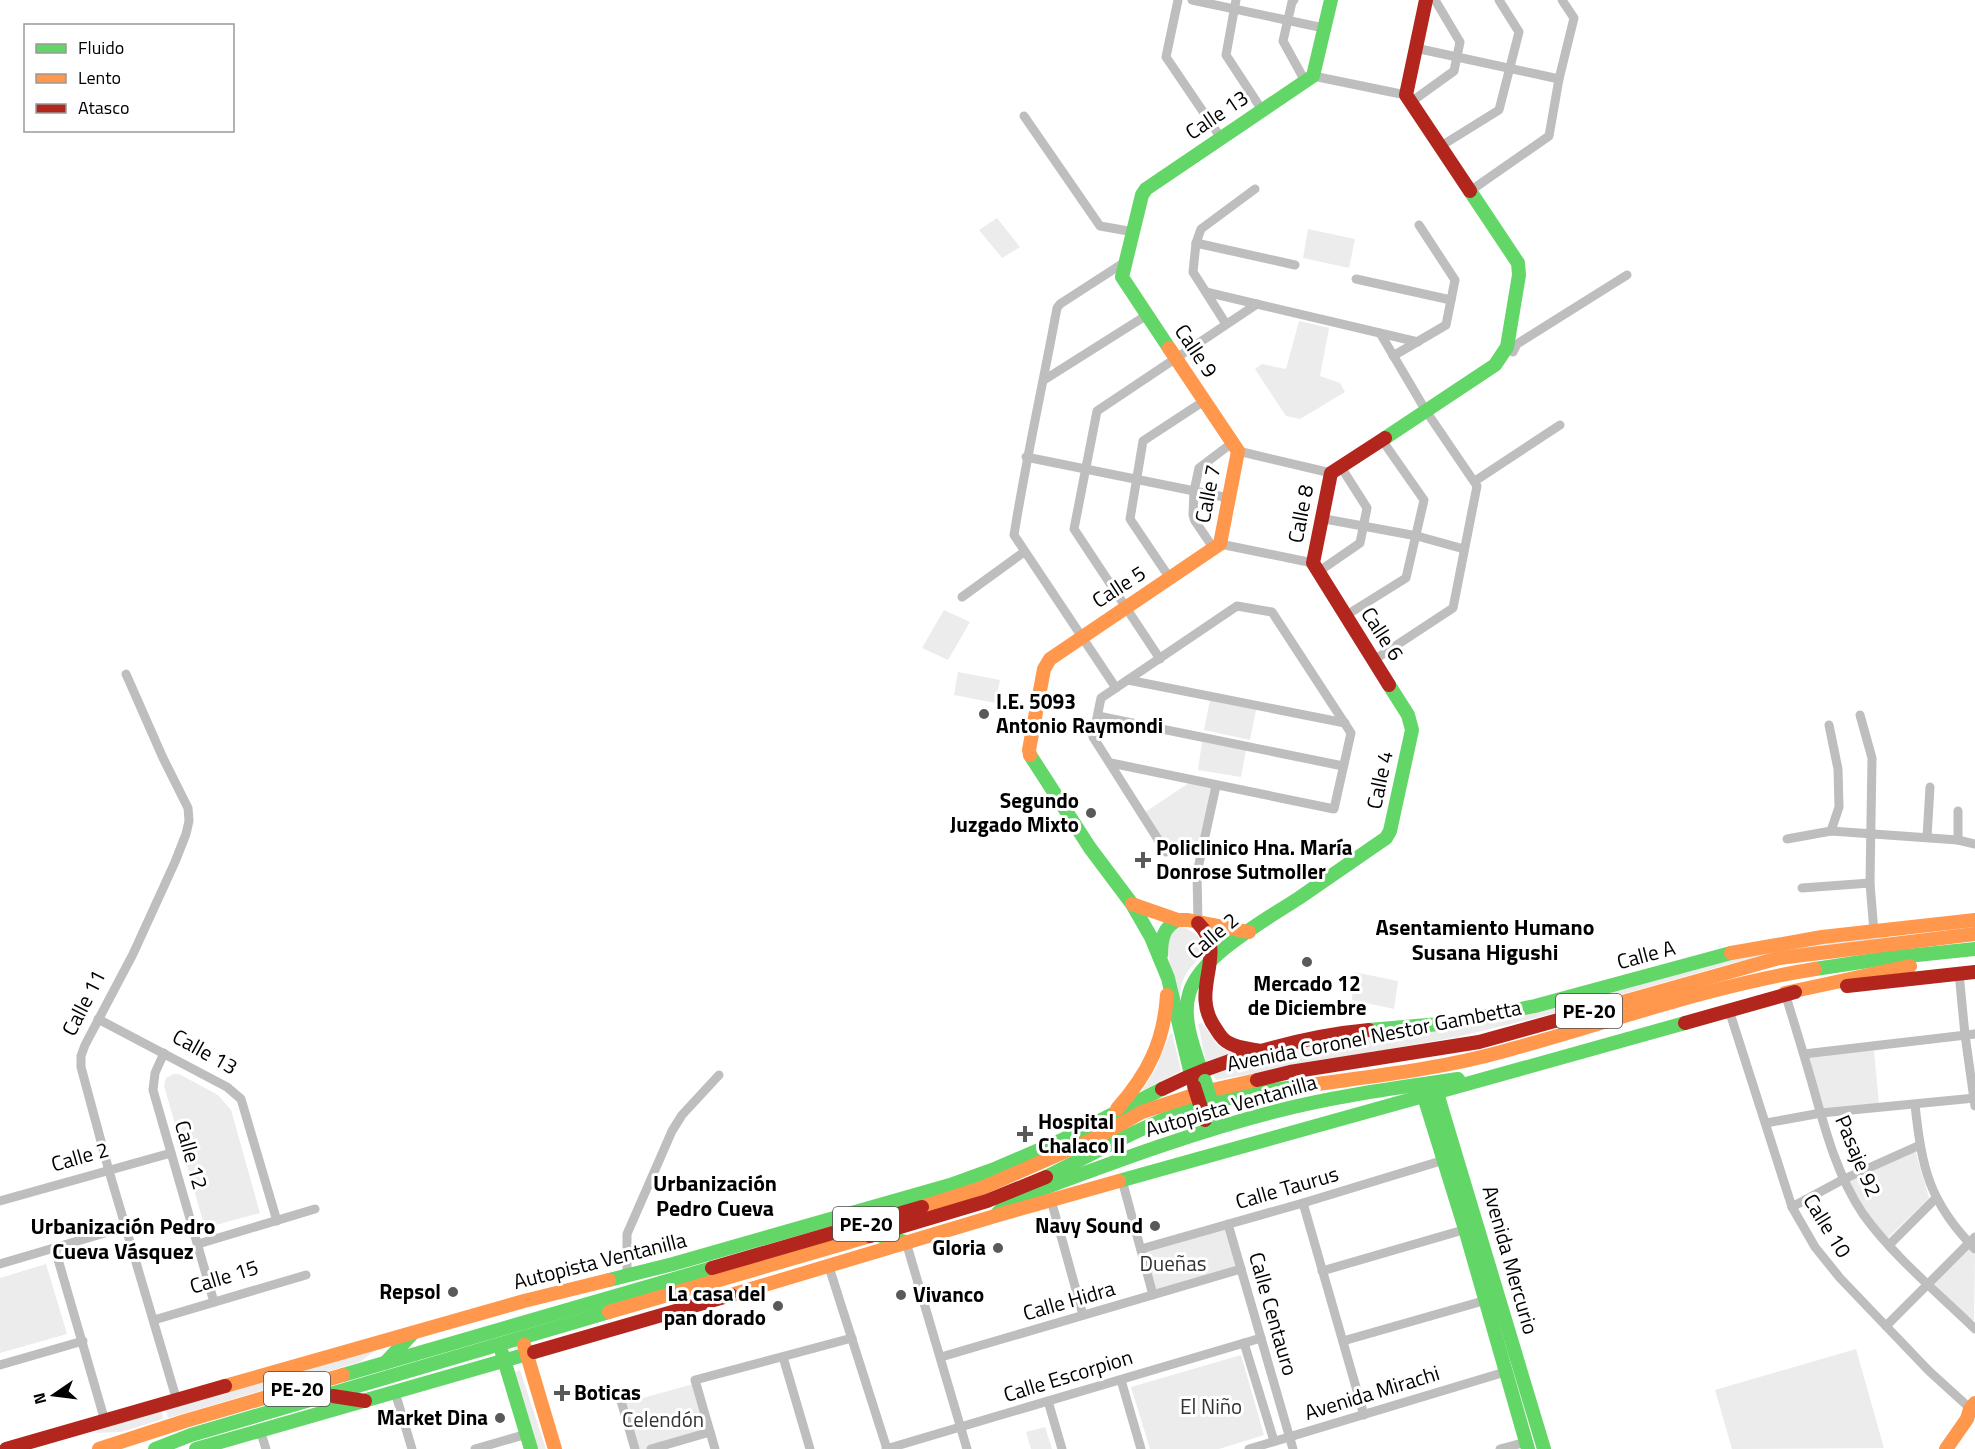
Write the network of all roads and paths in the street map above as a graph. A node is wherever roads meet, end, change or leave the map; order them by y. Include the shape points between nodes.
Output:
1 (1178, 0) edge
2 (1192, 0) edge
3 (1294, 0) edge
4 (1331, 0) edge
5 (1425, 0) edge
6 (1435, 0) edge
7 (1499, 0) edge
8 (1562, 0) edge
9 (1236, 4) edge
10 (1288, 20) junction
11 (1319, 27) dead end
12 (1420, 49) dead end
13 (1457, 57) junction
14 (1511, 68) junction
15 (1309, 78) junction
16 (1558, 79) junction
17 (1408, 98) junction
18 (1262, 110) junction
19 (1024, 116) dead end
20 (1221, 138) junction
21 (1441, 146) junction
22 (1255, 189) dead end
23 (1470, 191) junction
24 (1419, 225) dead end
25 (1134, 232) junction
26 (1196, 243) junction
27 (1295, 266) dead end
28 (1123, 268) junction
29 (1628, 275) dead end
30 (1356, 279) dead end
31 (1206, 292) junction
32 (1451, 300) junction
33 (1257, 304) junction
34 (1147, 315) junction
35 (1226, 324) junction
36 (1380, 333) junction
37 (1418, 342) junction
38 (1510, 350) junction
39 (1393, 356) junction
40 (1175, 358) junction
41 (1044, 380) junction
42 (1204, 401) junction
43 (1426, 411) junction
44 (1560, 424) dead end
45 (1382, 440) junction
46 (1235, 447) junction
47 (1026, 457) junction
48 (1085, 469) junction
49 (1336, 470) junction
50 (1136, 479) junction
51 (1476, 484) junction
52 (1194, 491) junction
53 (1224, 497) dead end
54 (1325, 519) dead end
55 (1364, 526) junction
56 (1417, 536) junction
57 (1217, 547) junction
58 (1464, 549) junction
59 (1024, 552) junction
60 (1315, 567) junction
61 (1174, 576) junction
62 (962, 597) dead end
63 (1125, 608) junction
64 (1345, 616) junction
65 (1081, 636) junction
66 (1160, 659) junction
67 (1374, 660) junction
68 (126, 674) dead end
69 (1128, 680) junction
70 (1116, 688) junction
71 (1098, 716) junction
72 (1860, 716) dead end
73 (1345, 723) junction
74 (1829, 725) dead end
75 (1412, 730) joint
76 (1111, 763) junction
77 (1343, 766) junction
78 (1216, 786) junction
79 (1930, 787) dead end
80 (1958, 811) dead end
81 (1831, 831) junction
82 (1870, 834) junction
83 (1927, 837) junction
84 (1386, 838) joint
85 (1787, 838) dead end
86 (1958, 840) junction
87 (1975, 844) edge
88 (1166, 852) dead end
89 (1870, 883) junction
90 (1802, 888) dead end
91 (1132, 904) junction
92 (1178, 920) junction
93 (1975, 920) edge
94 (1198, 922) junction
95 (1249, 932) junction
96 (1874, 932) junction
97 (1975, 934) edge
98 (1975, 948) edge
99 (1975, 955) edge
100 (1161, 957) junction
101 (1210, 963) junction
102 (1975, 972) edge
103 (1959, 973) junction
104 (1168, 978) junction
105 (1785, 993) junction
106 (1730, 1010) junction
107 (98, 1019) junction
108 (1970, 1035) edge
109 (1263, 1051) junction
110 (164, 1053) junction
111 (1804, 1054) junction
112 (719, 1075) dead end
113 (1429, 1088) junction
114 (1205, 1100) junction
115 (1975, 1101) edge
116 (1915, 1105) junction
117 (1821, 1113) junction
118 (1111, 1116) junction
119 (1766, 1123) junction
120 (1920, 1145) junction
121 (171, 1153) junction
122 (1444, 1160) junction
123 (109, 1171) junction
124 (1844, 1179) junction
125 (1122, 1180) junction
126 (1936, 1198) junction
127 (1051, 1200) junction
128 (0, 1201) edge
129 (1303, 1203) junction
130 (1792, 1207) junction
131 (315, 1209) dead end
132 (995, 1216) junction
133 (277, 1221) junction
134 (1228, 1224) junction
135 (125, 1227) junction
136 (1472, 1227) junction
137 (876, 1235) junction
138 (906, 1242) junction
139 (1973, 1243) edge
140 (198, 1244) junction
141 (1889, 1245) junction
142 (55, 1249) junction
143 (1141, 1249) junction
144 (0, 1264) edge
145 (829, 1267) junction
146 (1241, 1269) junction
147 (1322, 1271) junction
148 (306, 1275) dead end
149 (627, 1275) junction
150 (1928, 1284) junction
151 (1153, 1295) junction
152 (1491, 1298) junction
153 (214, 1302) junction
154 (1083, 1315) junction
155 (154, 1320) junction
156 (1886, 1326) junction
157 (1974, 1326) edge
158 (519, 1331) junction
159 (413, 1333) junction
160 (497, 1337) junction
161 (852, 1338) junction
162 (1261, 1338) junction
163 (83, 1341) junction
164 (1342, 1341) junction
165 (1244, 1343) junction
166 (526, 1353) junction
167 (783, 1357) junction
168 (941, 1357) junction
169 (504, 1360) junction
170 (384, 1364) junction
171 (0, 1365) edge
172 (1504, 1372) junction
173 (1121, 1380) junction
174 (394, 1392) junction
175 (326, 1395) junction
176 (177, 1401) junction
177 (365, 1401) junction
178 (621, 1401) dead end
179 (1048, 1401) junction
180 (1530, 1403) junction
181 (1515, 1407) junction
182 (1973, 1412) edge
183 (1364, 1415) junction
184 (105, 1421) junction
185 (961, 1427) junction
186 (260, 1430) junction
187 (710, 1432) junction
188 (527, 1434) junction
189 (1290, 1437) junction
190 (1274, 1442) junction
191 (1527, 1445) edge
192 (6, 1449) edge
193 (99, 1449) edge
194 (155, 1449) edge
195 (196, 1449) edge
196 (266, 1449) edge
197 (412, 1449) edge
198 (475, 1449) edge
199 (531, 1449) edge
200 (555, 1449) edge
201 (635, 1449) edge
202 (651, 1449) edge
203 (715, 1449) edge
204 (810, 1449) edge
205 (887, 1449) edge
206 (967, 1449) edge
207 (1062, 1449) edge
208 (1141, 1449) edge
209 (1250, 1449) edge
210 (1293, 1449) edge
211 (1500, 1449) edge
212 (1544, 1449) edge
213 (1946, 1449) edge

1 - 20 street via 1166,57
2 - 9 street
3 - 10 street
4 - 15 main road
5 - 17 main road
6 - 13 street via 1460,42
7 - 14 street via 1519,32
8 - 16 street via 1574,18
9 - 10 street
9 - 18 street via 1226,55
10 - 11 street
10 - 15 street via 1284,41
12 - 13 street
13 - 14 street
13 - 17 street via 1454,71
14 - 16 street
14 - 21 street via 1499,110
15 - 17 street
15 - 18 main road, Calle 13
16 - 23 street via 1549,136
17 - 21 main road
18 - 20 main road, Calle 13
19 - 25 street via 1100,226
20 - 25 main road, Calle 13 via 1146,189
21 - 23 main road
22 - 26 street via 1201,229
23 - 38 main road via 1518,263
24 - 32 street via 1455,280
25 - 28 main road
26 - 27 street
26 - 31 street via 1193,272
28 - 34 main road, Calle 9 via 1123,279
28 - 41 street via 1058,306
29 - 38 street
30 - 32 street
31 - 33 street
31 - 35 street
32 - 37 street via 1446,325
33 - 35 street
33 - 36 street
34 - 40 main road, Calle 9
34 - 41 street
35 - 40 street
36 - 37 street
36 - 39 street
37 - 39 street
38 - 43 main road via 1495,365
39 - 43 street
40 - 42 main road, Calle 9
40 - 48 street via 1097,410
41 - 47 street
42 - 46 main road, Calle 9
42 - 50 street via 1143,441
43 - 45 main road
43 - 51 street
44 - 51 street
45 - 49 main road
45 - 56 street via 1424,499
46 - 49 street
46 - 52 street via 1199,468
46 - 57 main road, Calle 7
47 - 48 street
47 - 59 street via 1014,536
48 - 50 street
48 - 63 street via 1074,529
49 - 55 street via 1366,506
49 - 60 main road, Calle 8
50 - 52 street
50 - 61 street via 1130,519 1167,574
51 - 58 street
52 - 53 street
52 - 57 street via 1194,518
54 - 55 street
55 - 56 street
55 - 60 street via 1359,545
56 - 58 street
56 - 64 street via 1406,578
57 - 60 street
57 - 61 main road, Calle 5
58 - 67 street via 1453,608
59 - 62 street
59 - 65 street
60 - 64 main road, Calle 6
61 - 63 main road, Calle 5
63 - 65 main road, Calle 5
63 - 66 street
64 - 67 main road, Calle 6
65 - 70 street
65 - 91 main road, Calle 5 via 1050,659 1044,669 1029,750 1090,848
66 - 69 street
66 - 73 street via 1237,606 1269,610
67 - 75 main road, Calle 6 via 1408,715
68 - 107 street, Calle 11 via 188,808 189,821 133,954
69 - 70 street
69 - 73 street
70 - 71 street via 1102,697
71 - 76 street via 1094,737
71 - 77 street
72 - 82 street via 1872,758
73 - 77 street via 1351,737
74 - 81 street via 1838,769 1839,807
75 - 84 main road, Calle 4
76 - 78 street
76 - 88 street
77 - 78 street via 1334,809
78 - 94 street via 1197,873
79 - 83 street
80 - 86 street
81 - 82 street
81 - 85 street
82 - 83 street
82 - 89 street
83 - 86 street
84 - 95 main road, Calle 2
86 - 87 street
89 - 90 street
89 - 96 street
91 - 92 main road
91 - 100 main road
92 - 94 main road
92 - 100 main road via 1164,931
93 - 96 main road, Calle A
94 - 95 main road
94 - 101 main road via 1210,938
95 - 101 main road, Calle 2
96 - 109 main road, Calle A via 1735,952 1535,1006 1451,1023 1340,1033
97 - 114 main road, Avenida Coronel Nestor Gambetta / PE-20 via 1779,958 1479,1042 1290,1072
98 - 114 main road, Avenida Coronel Nestor Gambetta / PE-20 via 1792,973 1703,994 1498,1053 1416,1070
99 - 105 main road
100 - 104 main road
101 - 109 main road via 1204,991 1208,1017 1233,1045
101 - 114 main road, Calle 2 via 1194,981 1188,1004
102 - 103 main road
103 - 105 main road
103 - 108 street
104 - 114 main road
104 - 118 main road via 1166,1009 1152,1058 1139,1083
105 - 106 main road
105 - 111 street, Pasaje 92
106 - 113 main road via 1525,1069
106 - 119 street, Calle 10
107 - 110 street, Calle 13
107 - 123 street, Calle 11 via 81,1056 81,1067
108 - 111 street
108 - 115 street
109 - 114 main road, Calle A
110 - 121 street, Calle 12 via 153,1090
110 - 133 street, Calle 13 via 227,1087 241,1099
111 - 117 street, Pasaje 92
112 - 149 street via 672,1131 627,1234
113 - 114 main road, Autopista Ventanilla via 1313,1102
113 - 122 main road, Avenida Mercurio
113 - 125 main road, Autopista Ventanilla
113 - 136 main road, Avenida Mercurio
114 - 118 main road, Autopista Ventanilla
114 - 132 main road, Autopista Ventanilla via 1121,1160 1009,1201
114 - 137 main road, Autopista Ventanilla / PE-20 via 1046,1177
114 - 158 main road, Autopista Ventanilla / PE-20 via 1142,1112 1098,1137 982,1188
115 - 116 street
116 - 117 street
116 - 120 street
117 - 119 street
117 - 124 street, Pasaje 92
118 - 149 main road, Autopista Ventanilla via 1033,1153 950,1185
119 - 130 street, Calle 10
120 - 124 street
120 - 126 street
121 - 123 street, Calle 2
121 - 140 street, Calle 12
122 - 129 street, Calle Taurus
122 - 136 main road, Avenida Mercurio
123 - 128 street, Calle 2
123 - 135 street, Calle 11
124 - 130 street
124 - 141 street, Pasaje 92 via 1862,1212
125 - 127 main road, Autopista Ventanilla
125 - 143 street
126 - 139 street via 1952,1224
126 - 141 street
127 - 132 main road, Autopista Ventanilla
127 - 154 street
129 - 134 street, Calle Taurus
129 - 147 street
130 - 156 street, Calle 10 via 1827,1264
131 - 133 street
132 - 138 main road, Autopista Ventanilla
133 - 140 street
134 - 143 street, Calle Taurus
134 - 146 street, Calle Centauro
135 - 142 street
135 - 155 street, Calle 11
136 - 147 street
136 - 152 main road, Avenida Mercurio
137 - 138 main road
137 - 158 main road, Autopista Ventanilla / PE-20
138 - 145 main road, Autopista Ventanilla
138 - 168 street
139 - 150 street
140 - 153 street, Calle 12
141 - 150 street, Pasaje 92
142 - 144 street
142 - 163 street
143 - 151 street
145 - 161 street
145 - 166 main road, Autopista Ventanilla
146 - 151 street, Calle Hidra
146 - 162 street, Calle Centauro
147 - 164 street
148 - 153 street, Calle 15
149 - 159 main road, Autopista Ventanilla
150 - 156 street
150 - 157 street, Pasaje 92
151 - 154 street, Calle Hidra
152 - 164 street
152 - 172 main road, Avenida Mercurio
152 - 180 main road, Avenida Mercurio
153 - 155 street, Calle 15
154 - 168 street, Calle Hidra
155 - 176 street, Calle 11
156 - 182 street, Calle 10
158 - 160 main road, Autopista Ventanilla / PE-20
158 - 166 main road
159 - 170 main road
159 - 176 main road, Autopista Ventanilla
160 - 169 main road
160 - 170 main road, PE-20
160 - 175 main road, PE-20
161 - 167 street
161 - 205 street
162 - 165 street, Calle Escorpion
162 - 189 street, Calle Centauro
163 - 171 street
163 - 184 street
164 - 183 street
165 - 173 street, Calle Escorpion
165 - 190 street
166 - 169 main road, Autopista Ventanilla
166 - 200 main road
167 - 187 street via 695,1380
167 - 204 street
168 - 185 street
169 - 174 main road, Autopista Ventanilla
169 - 188 main road
170 - 193 main road, PE-20
172 - 181 main road, Avenida Mercurio
172 - 183 street, Avenida Mirachi
173 - 179 street, Calle Escorpion
173 - 208 street
174 - 177 main road, Autopista Ventanilla
174 - 197 street
175 - 177 main road
175 - 194 main road, PE-20
176 - 184 main road, Autopista Ventanilla
177 - 186 main road, Autopista Ventanilla
178 - 201 street
179 - 185 street, Calle Escorpion
179 - 207 street
180 - 181 street
180 - 212 main road, Avenida Mercurio
181 - 191 main road, Avenida Mercurio
182 - 213 main road
183 - 189 street, Avenida Mirachi
184 - 192 main road, Autopista Ventanilla
185 - 205 street, Calle Escorpion
185 - 206 street
186 - 195 main road, Autopista Ventanilla
186 - 196 street
187 - 202 street
187 - 203 street
188 - 198 street
188 - 199 main road
189 - 190 street, Avenida Mirachi
189 - 210 street, Calle Centauro
190 - 209 street, Avenida Mirachi
191 - 211 street

